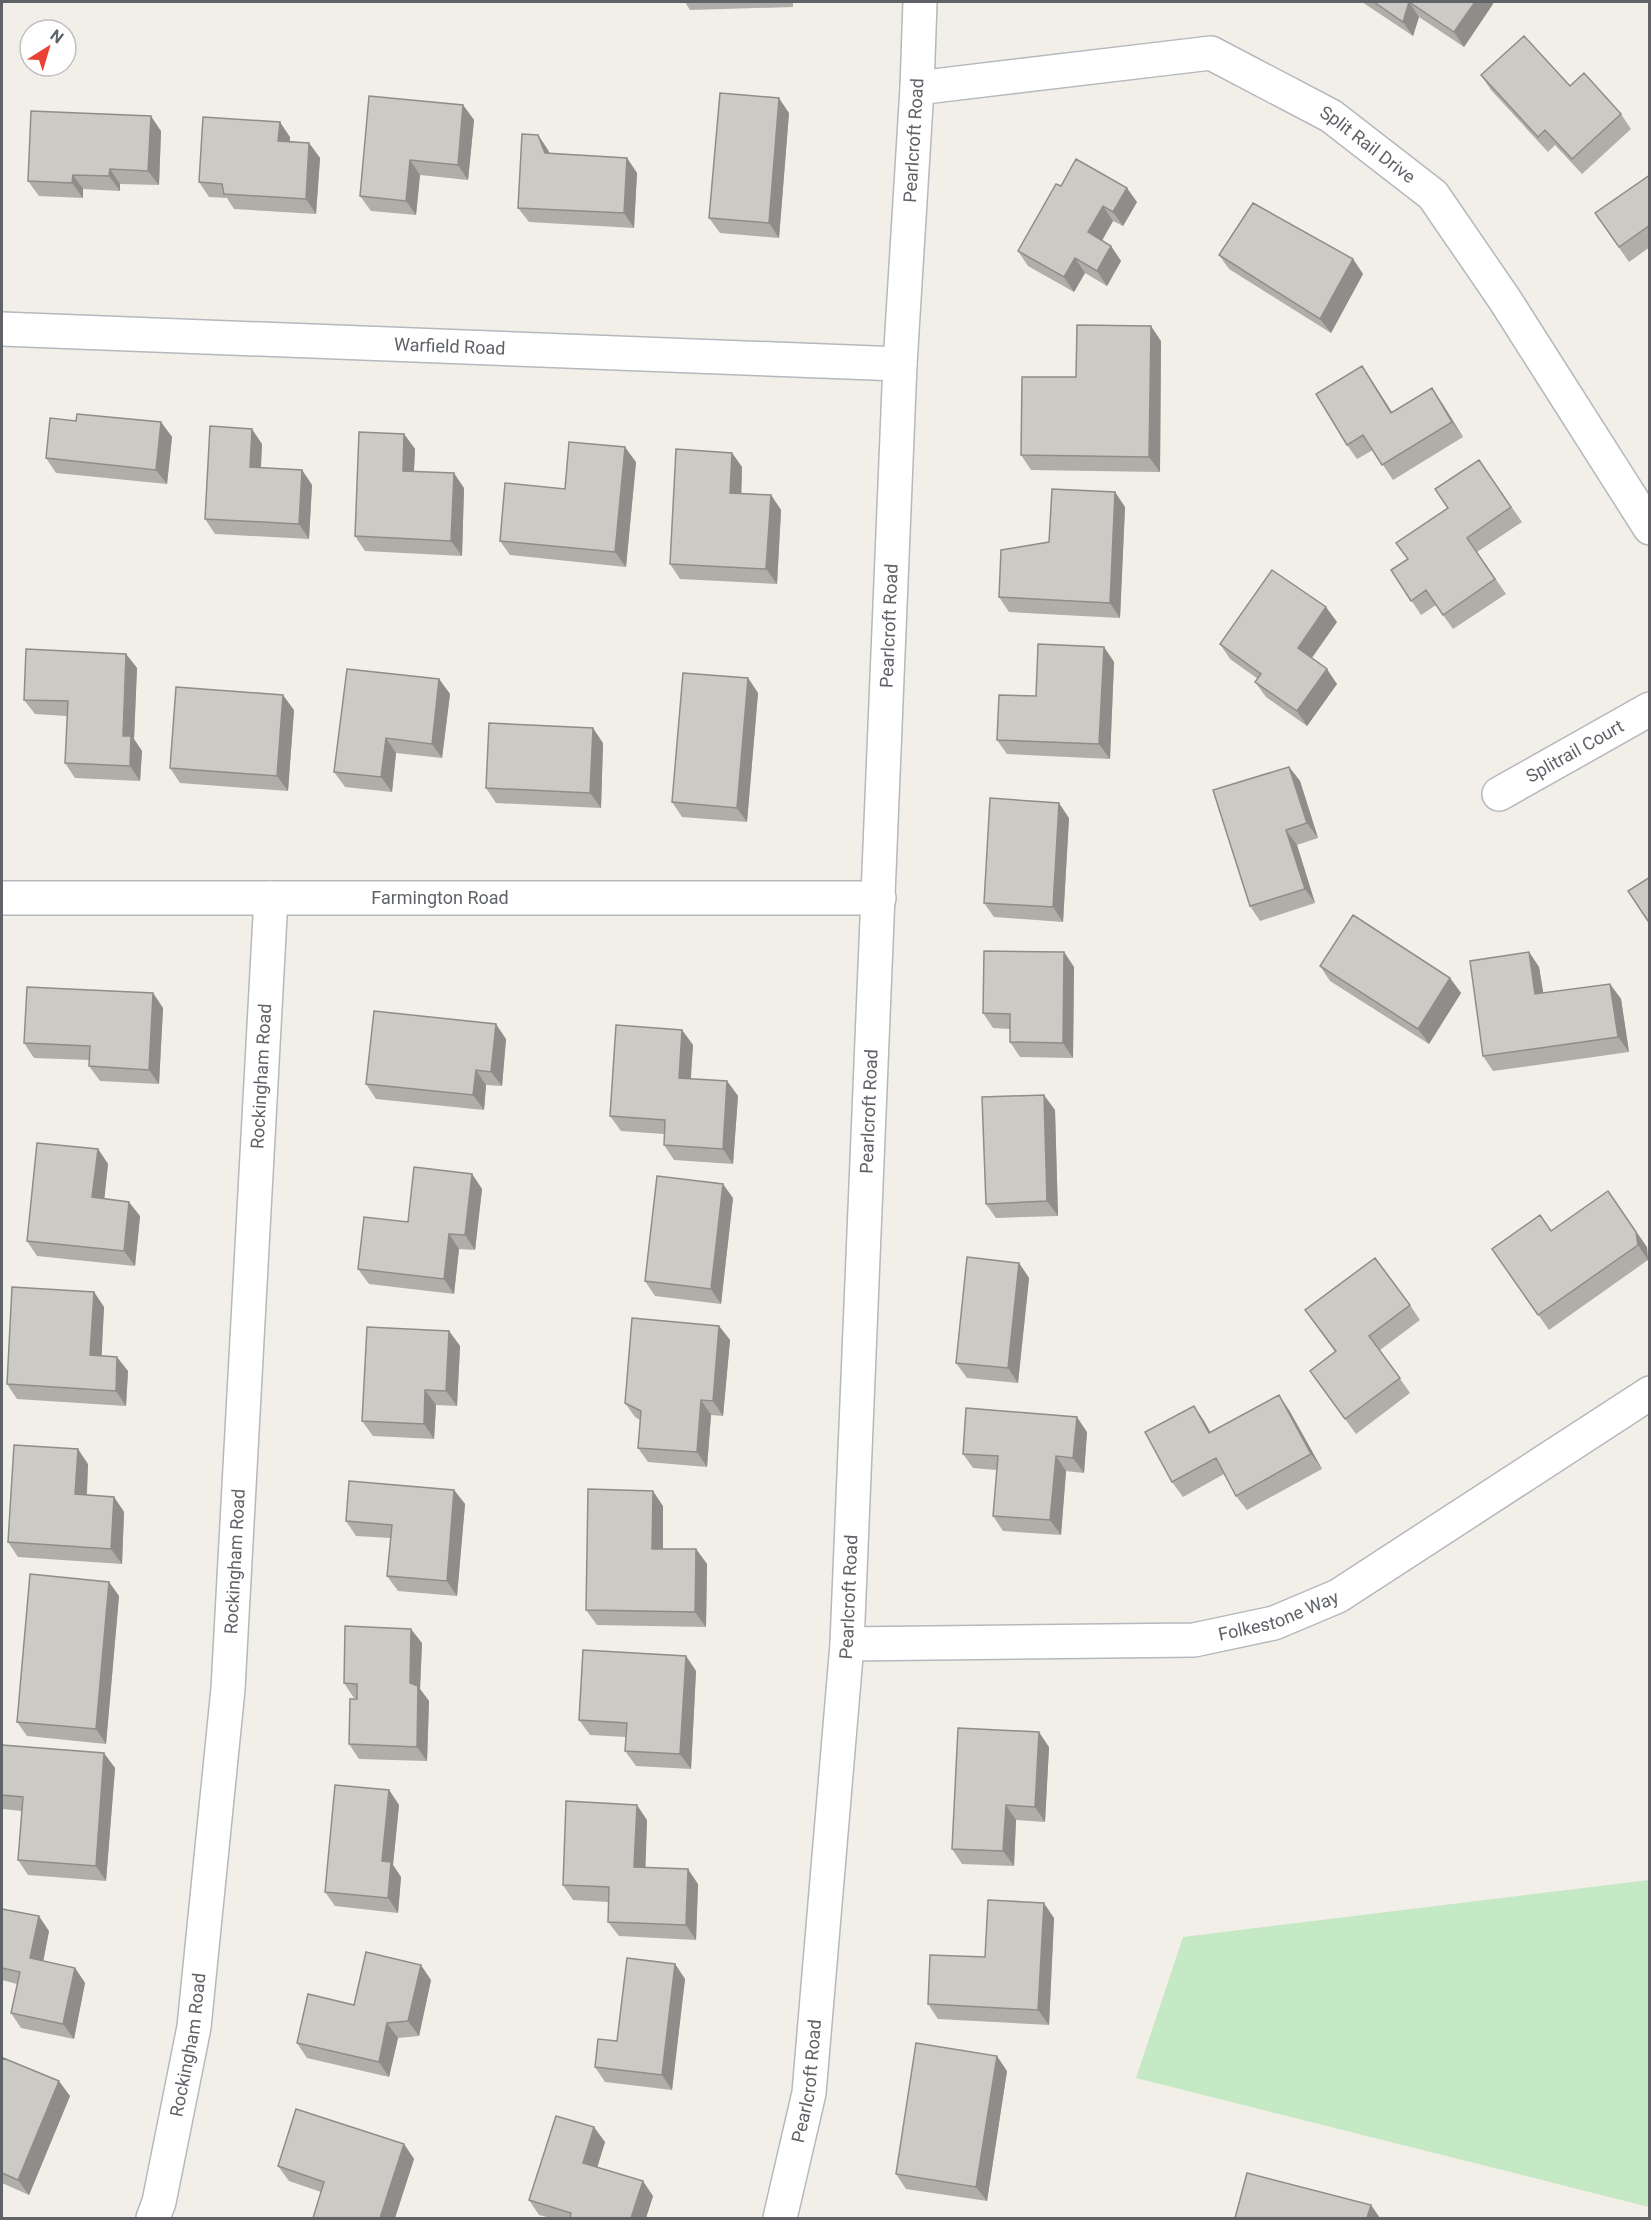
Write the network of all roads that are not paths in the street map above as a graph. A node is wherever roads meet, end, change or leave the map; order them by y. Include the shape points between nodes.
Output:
1 (920, 2) edge
2 (917, 88) junction
3 (2, 329) edge
4 (900, 364) junction
5 (1650, 528) edge
6 (1650, 709) edge
7 (1499, 794) dead end
8 (2, 898) edge
9 (271, 898) junction
10 (879, 898) junction
11 (1650, 1393) edge
12 (847, 1644) junction
13 (153, 2218) edge
14 (780, 2218) edge

1 - 2 street, Pearlcroft Road
2 - 4 street, Pearlcroft Road
2 - 5 street, Split Rail Drive via 1211,53 1331,116 1433,195
3 - 4 street, Warfield Road
4 - 10 street, Pearlcroft Road
6 - 7 street, Splitrail Court
8 - 9 street, Farmington Road
9 - 10 street, Farmington Road
9 - 13 street, Rockingham Road via 228,1689 194,2027
10 - 12 street, Pearlcroft Road
11 - 12 street, Folkestone Way via 1338,1596 1274,1623 1194,1640
12 - 14 street, Pearlcroft Road via 809,2093

